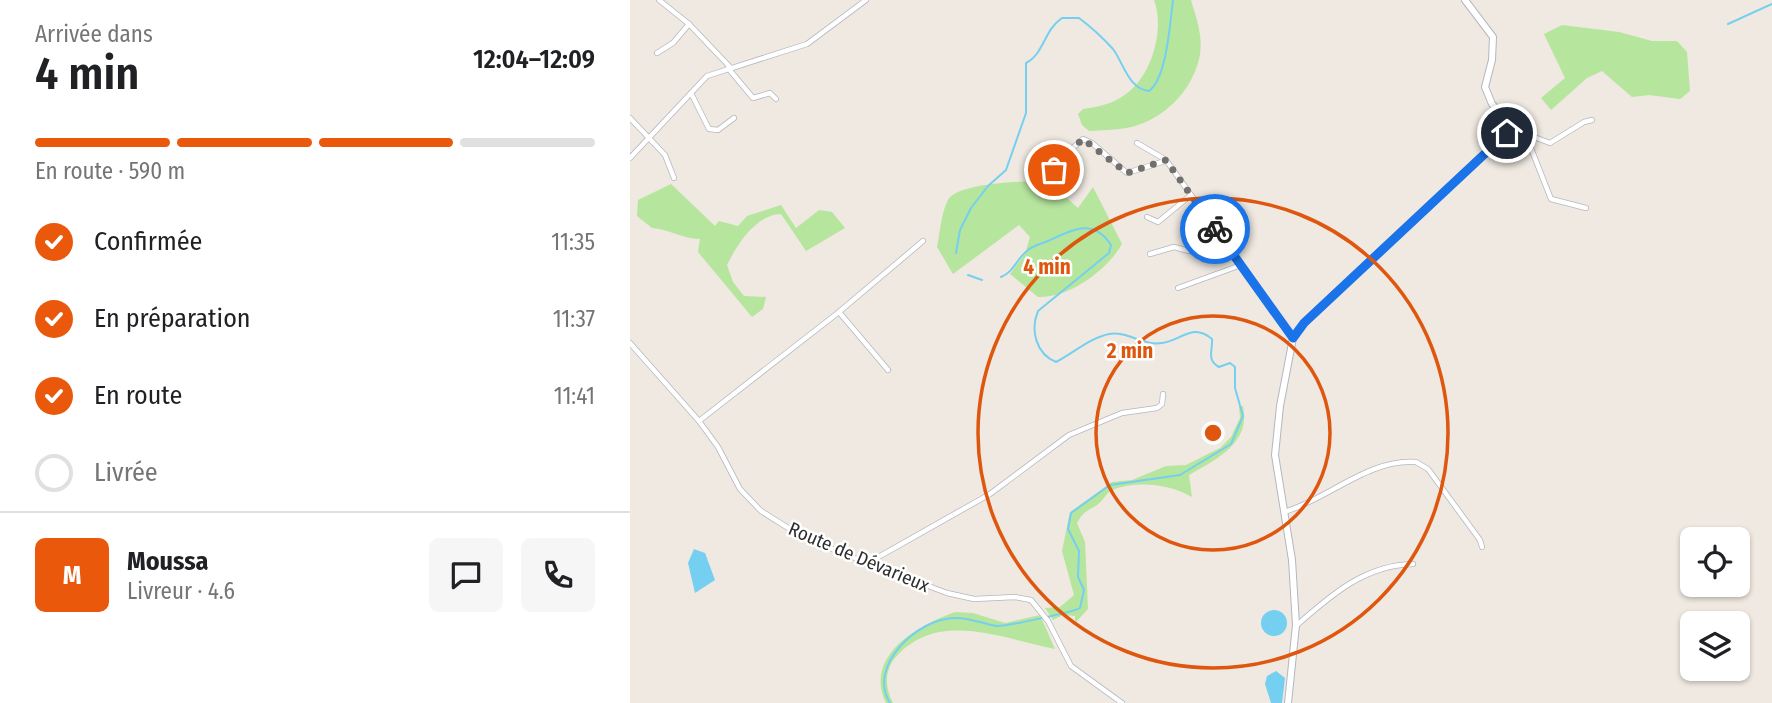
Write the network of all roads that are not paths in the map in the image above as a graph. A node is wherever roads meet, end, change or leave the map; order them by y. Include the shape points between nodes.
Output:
1 (659, 0) edge
2 (866, 0) edge
3 (1465, 0) edge
4 (688, 24) junction
5 (657, 53) dead end
6 (729, 68) junction
7 (691, 93) junction
8 (776, 99) dead end
9 (630, 118) edge
10 (734, 118) dead end
11 (1592, 120) dead end
12 (1509, 125) junction
13 (1525, 134) junction
14 (648, 138) junction
15 (1137, 143) dead end
16 (630, 158) edge
17 (1166, 160) junction
18 (1054, 170) dead end
19 (674, 178) dead end
20 (1191, 195) junction
21 (1586, 208) dead end
22 (1147, 217) dead end
23 (1217, 232) junction
24 (923, 241) dead end
25 (1150, 254) dead end
26 (1241, 265) junction
27 (1178, 288) dead end
28 (839, 312) junction
29 (1293, 338) junction
30 (630, 343) edge
31 (888, 370) dead end
32 (1163, 394) dead end
33 (699, 421) junction
34 (1284, 512) junction
35 (1482, 547) dead end
36 (866, 564) junction
37 (1413, 564) dead end
38 (1296, 625) junction
39 (1122, 703) edge
40 (1288, 703) edge

1 - 4 street
2 - 6 street via 807,44
3 - 12 main road via 1493,37 1485,87
4 - 5 street via 673,43
4 - 6 street
6 - 7 street via 707,76
6 - 8 street via 753,98 770,93
7 - 10 street via 709,129 718,130
7 - 14 street
9 - 14 street
11 - 13 street via 1550,144
12 - 13 street
12 - 29 main road via 1507,133
13 - 21 street via 1551,199
14 - 16 street
14 - 19 street via 665,155
15 - 17 street
17 - 18 street via 1127,173 1083,139
17 - 20 street
20 - 22 street via 1158,222
20 - 23 street
23 - 25 street via 1189,251 1174,247
23 - 26 street
24 - 28 street
26 - 27 street
26 - 29 street
28 - 31 street
28 - 33 street
29 - 34 main road via 1275,455
30 - 33 street, Route de Dévarieux
32 - 36 street via 1157,408 1122,413 1069,435 990,494
33 - 36 street, Route de Dévarieux via 740,489 761,511
34 - 35 street via 1319,500 1358,475 1416,462 1428,469
34 - 38 main road
36 - 39 street, Route de Dévarieux via 974,599 1025,597 1040,609 1071,666
37 - 38 street via 1378,569 1343,586
38 - 40 main road

